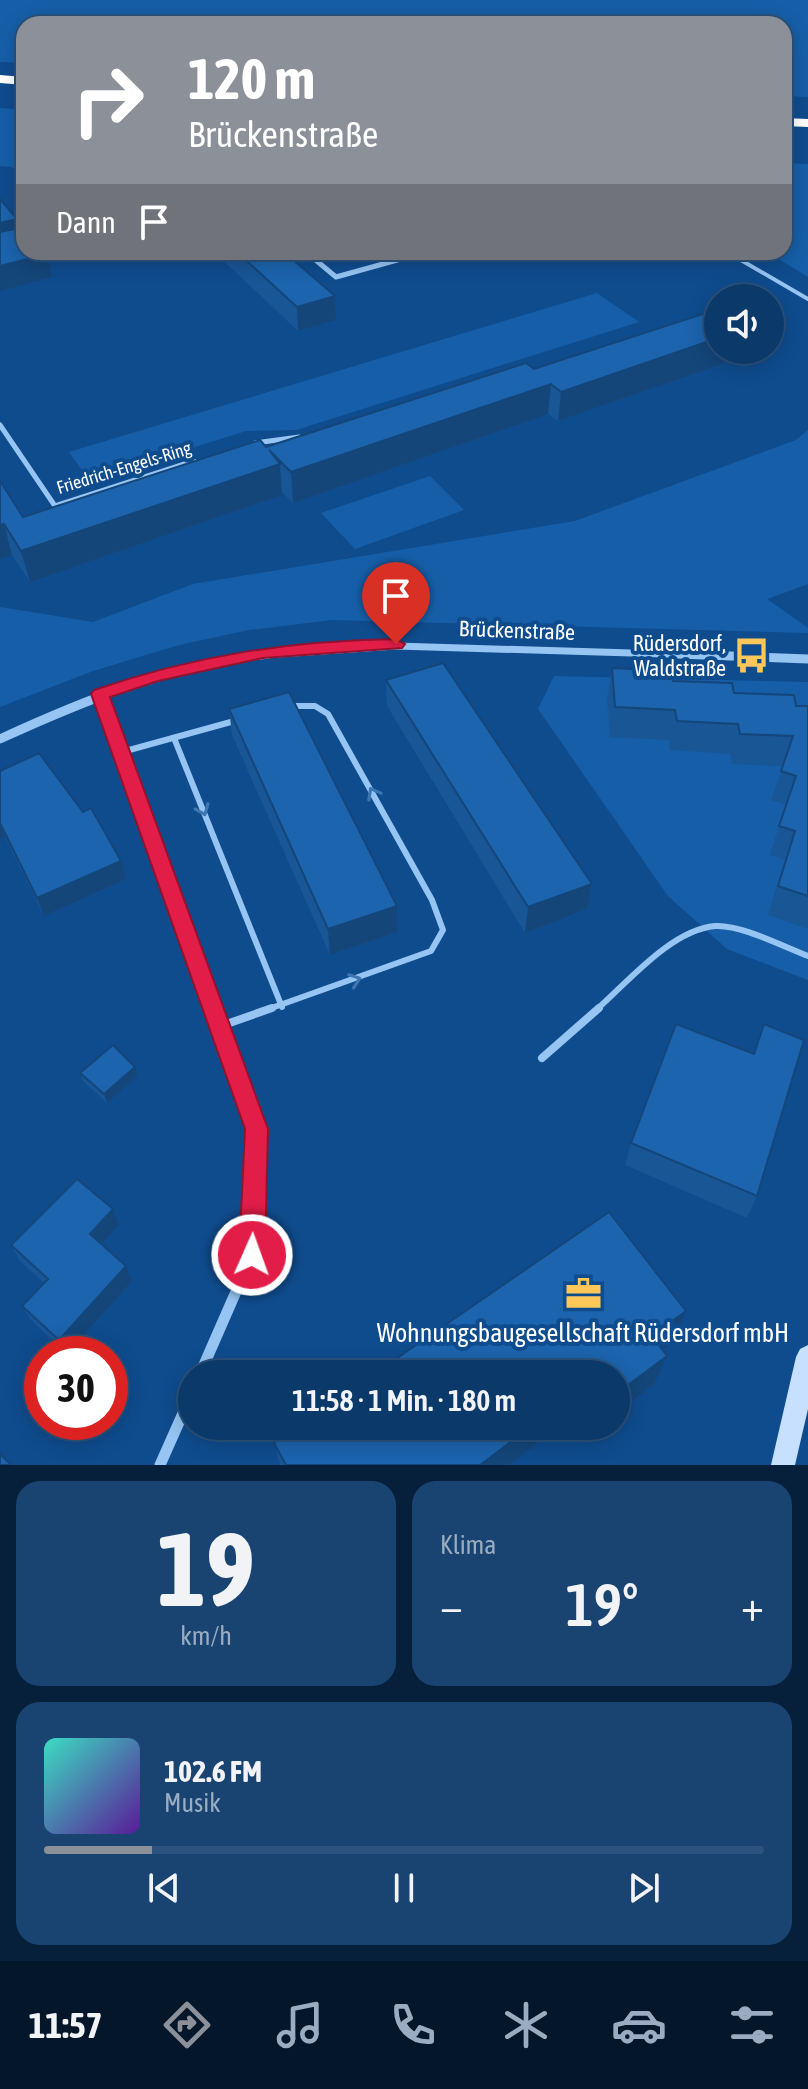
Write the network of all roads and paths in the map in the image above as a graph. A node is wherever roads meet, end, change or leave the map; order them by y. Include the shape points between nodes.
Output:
1 (316, 260) edge
2 (397, 260) edge
3 (741, 260) edge
4 (808, 299) edge
5 (0, 425) edge
6 (306, 436) edge
7 (247, 445) edge
8 (203, 459) edge
9 (808, 659) edge
10 (100, 694) junction
11 (274, 710) edge
12 (245, 718) edge
13 (174, 738) junction
14 (0, 739) edge
15 (122, 752) junction
16 (808, 956) edge
17 (282, 1007) junction
18 (221, 1026) junction
19 (542, 1058) dead end
20 (808, 1357) edge
21 (206, 1360) edge
22 (178, 1424) edge
23 (160, 1465) edge
24 (783, 1465) edge

1 - 2 street via 336,277
3 - 4 lane
5 - 8 lane, Friedrich-Engels-Ring via 55,506
6 - 7 lane
9 - 10 street, Brückenstraße via 424,644 315,646 155,675
10 - 14 street, Brückenstraße
10 - 15 street
17 -> 11 lane via 431,951 443,930 432,900 328,714 315,706
12 - 13 lane
13 - 15 lane
13 -> 17 lane
15 - 18 street
16 - 19 lane via 716,926 680,936
17 - 18 lane
18 - 21 street via 256,1129 252,1255
20 - 24 street
22 - 23 street

